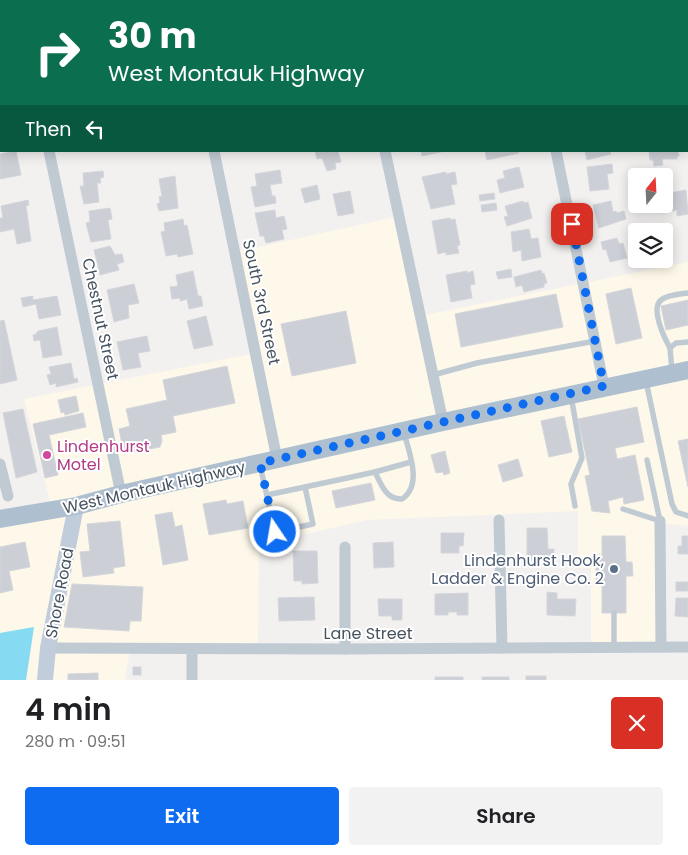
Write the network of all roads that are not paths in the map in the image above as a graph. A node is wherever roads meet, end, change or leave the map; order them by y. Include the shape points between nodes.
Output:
1 (50, 152) edge
2 (214, 152) edge
3 (384, 152) edge
4 (556, 152) edge
5 (688, 293) edge
6 (595, 341) junction
7 (688, 342) edge
8 (670, 348) junction
9 (680, 371) edge
10 (433, 375) junction
11 (645, 378) junction
12 (604, 386) junction
13 (570, 394) junction
14 (443, 422) junction
15 (403, 430) junction
16 (278, 459) junction
17 (647, 460) dead end
18 (411, 462) junction
19 (260, 463) junction
20 (0, 464) edge
21 (375, 472) junction
22 (305, 487) junction
23 (121, 494) junction
24 (267, 495) junction
25 (8, 496) dead end
26 (76, 506) junction
27 (575, 506) dead end
28 (623, 509) dead end
29 (688, 516) edge
30 (0, 519) edge
31 (499, 520) dead end
32 (660, 521) junction
33 (345, 547) dead end
34 (614, 613) dead end
35 (614, 647) junction
36 (661, 647) junction
37 (688, 647) edge
38 (48, 648) junction
39 (502, 648) junction
40 (345, 649) junction
41 (192, 650) junction
42 (44, 680) edge
43 (192, 680) edge

1 - 23 street, Chestnut Street
2 - 16 street, South 3rd Street
3 - 10 street
4 - 6 street
5 - 8 lane via 662,299 658,304 663,336
6 - 10 lane via 477,363
6 - 12 street
7 - 8 lane via 676,343
8 - 9 lane
9 - 11 main road, West Montauk Highway
10 - 14 street
11 - 12 main road, West Montauk Highway
11 - 29 lane via 672,504 676,512
12 - 13 main road, West Montauk Highway
13 - 14 main road, West Montauk Highway
13 - 27 lane via 582,458 571,484
14 - 15 main road, West Montauk Highway
15 - 16 main road, West Montauk Highway
15 - 18 lane
16 - 19 main road, West Montauk Highway
17 - 32 lane
18 - 21 lane
18 - 21 lane via 413,484 411,491 402,499 390,497
19 - 23 main road, West Montauk Highway
19 - 24 lane
20 - 25 street
21 - 22 lane
22 - 24 lane
22 - 24 lane via 313,524 275,532
23 - 26 main road, West Montauk Highway
26 - 30 main road, West Montauk Highway
26 - 38 street, Shore Road
28 - 32 lane
31 - 39 street
32 - 36 street
33 - 40 street
34 - 35 lane
35 - 36 street, Lane Street
35 - 39 street, Lane Street
36 - 37 street, Lane Street
38 - 41 street, Lane Street
38 - 42 street, Shore Road
39 - 40 street, Lane Street
40 - 41 street, Lane Street
41 - 43 street

